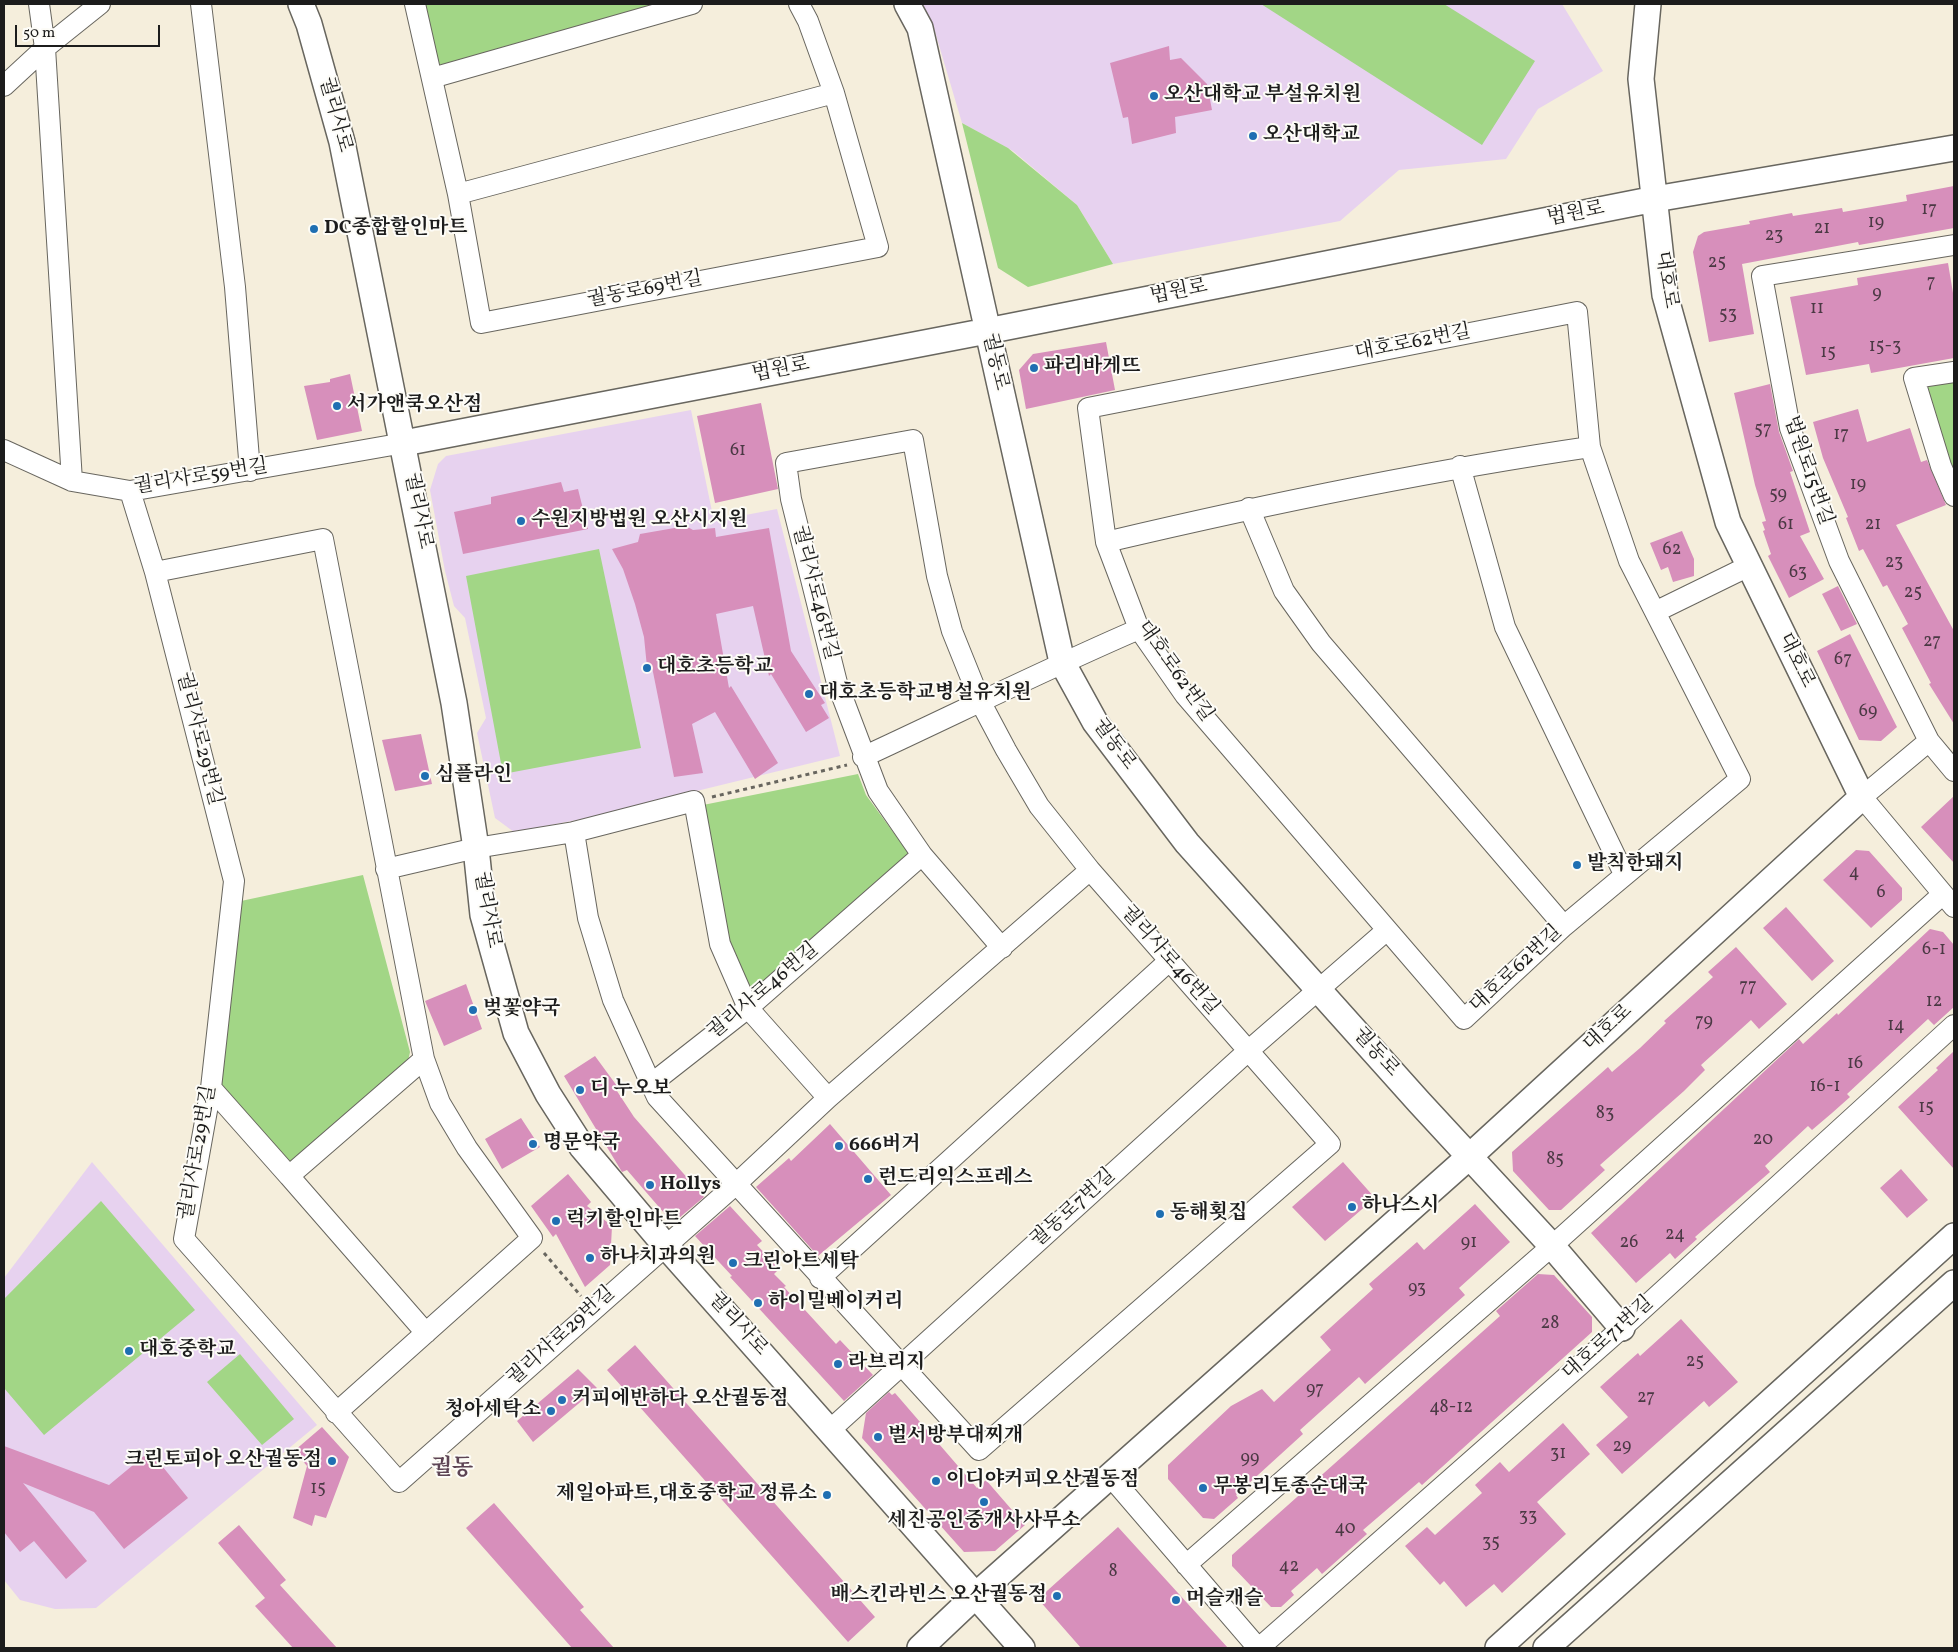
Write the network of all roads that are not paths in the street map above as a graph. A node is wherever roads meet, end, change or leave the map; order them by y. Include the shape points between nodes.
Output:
1 (38, 4) edge
2 (100, 4) edge
3 (201, 4) edge
4 (301, 4) edge
5 (415, 4) edge
6 (692, 4) edge
7 (799, 4) edge
8 (907, 4) edge
9 (1648, 4) edge
10 (45, 48) junction
11 (432, 78) junction
12 (4, 86) edge
13 (834, 93) junction
14 (1954, 148) edge
15 (458, 194) junction
16 (1655, 199) junction
17 (1954, 245) edge
18 (987, 331) junction
19 (1954, 372) edge
20 (404, 443) junction
21 (1590, 447) junction
22 (4, 450) edge
23 (1460, 466) junction
24 (250, 471) junction
25 (72, 481) junction
26 (130, 491) junction
27 (1954, 496) edge
28 (1249, 508) junction
29 (1106, 542) junction
30 (1749, 566) junction
31 (155, 572) junction
32 (1655, 612) junction
33 (1139, 629) junction
34 (1062, 662) junction
35 (981, 703) junction
36 (1929, 741) junction
37 (864, 757) junction
38 (1954, 771) edge
39 (1862, 797) junction
40 (574, 832) junction
41 (476, 848) junction
42 (922, 855) junction
43 (386, 869) junction
44 (1090, 870) junction
45 (1624, 874) junction
46 (1949, 900) edge
47 (1564, 926) junction
48 (1387, 930) junction
49 (1002, 948) junction
50 (1169, 961) junction
51 (1318, 989) junction
52 (748, 1008) junction
53 (1954, 1025) edge
54 (1248, 1051) junction
55 (424, 1059) junction
56 (650, 1084) junction
57 (211, 1088) junction
58 (828, 1098) junction
59 (1470, 1156) junction
60 (289, 1176) junction
61 (734, 1185) junction
62 (1954, 1236) edge
63 (665, 1245) junction
64 (1552, 1246) junction
65 (820, 1278) junction
66 (1954, 1283) edge
67 (1622, 1328) junction
68 (426, 1333) junction
69 (900, 1365) junction
70 (336, 1412) junction
71 (830, 1430) junction
72 (1111, 1477) junction
73 (1186, 1565) junction
74 (975, 1596) junction
75 (920, 1648) edge
76 (1022, 1648) edge
77 (1258, 1648) edge
78 (1498, 1648) edge
79 (1546, 1648) edge

1 - 10 street
2 - 10 street
3 - 24 street via 235,287
4 - 20 street, 궐리사로 via 342,142
5 - 11 street, 궐동로69번길
6 - 11 street
7 - 13 street, 궐동로69번길 via 808,20
8 - 18 street, 궐동로 via 920,28
9 - 16 street, 대호로 via 1641,79
10 - 12 street
10 - 25 street
11 - 15 street, 궐동로69번길
13 - 15 street
13 - 15 street, 궐동로69번길 via 878,246 481,323
14 - 16 street, 법원로
16 - 18 street, 법원로
16 - 30 street, 대호로 via 1665,295 1728,522
17 - 36 street, 법원로15번길 via 1762,276 1790,428 1838,561
18 - 20 street, 법원로
18 - 34 street, 궐동로
19 - 27 street via 1914,378 1941,466
20 - 24 street, 궐리사로59번길
20 - 41 street, 궐리사로 via 454,703
21 - 23 street
21 - 29 street, 대호로62번길 via 1576,312 1088,408
21 - 32 street, 대호로62번길 via 1629,561
22 - 25 street, 궐리사로59번길
23 - 28 street
23 - 45 street via 1505,627
24 - 26 street, 궐리사로59번길
25 - 26 street, 궐리사로59번길
26 - 31 street, 궐리사로29번길
28 - 29 street
28 - 47 street via 1284,592 1321,643
29 - 33 street, 대호로62번길
30 - 32 street
30 - 39 street, 대호로
31 - 43 street via 322,539
31 - 57 street, 궐리사로29번길 via 234,881
32 - 45 street, 대호로62번길 via 1740,779
33 - 34 street
33 - 48 street, 대호로62번길 via 1185,695
34 - 35 street
34 - 51 street, 궐동로 via 1095,722 1187,843
35 - 37 street
35 - 37 street, 궐리사로46번길 via 952,631 940,585 913,440 786,464 791,499 837,683
35 - 44 street, 궐리사로46번길 via 1039,806
36 - 38 street, 법원로15번길
36 - 39 street
37 - 42 street, 궐리사로46번길 via 878,791
39 - 46 street
39 - 59 street, 대호로
40 - 41 street
40 - 52 street via 694,801 720,944
40 - 56 street via 588,918 613,1000
41 - 43 street
41 - 63 street, 궐리사로 via 483,915 516,1032 548,1094 582,1147
42 - 49 street
42 - 52 street, 궐리사로46번길
43 - 55 street
44 - 49 street, 궐리사로29번길
44 - 50 street, 궐리사로46번길
45 - 47 street, 대호로62번길
46 - 64 street
47 - 48 street, 대호로62번길 via 1464,1019
48 - 51 street, 궐동로7번길
49 - 58 street, 궐리사로29번길
50 - 54 street, 궐리사로46번길
50 - 65 street
51 - 54 street, 궐동로7번길
51 - 59 street, 궐동로
52 - 56 street, 궐리사로46번길
52 - 58 street
53 - 67 street, 대호로71번길
54 - 69 street, 궐동로7번길
54 - 69 street, 궐리사로46번길 via 1330,1144 979,1450
55 - 60 street
55 - 68 street via 440,1103 467,1148 532,1238
56 - 61 street via 657,1097
57 - 60 street
57 - 70 street, 궐리사로29번길 via 184,1239
58 - 61 street, 궐리사로29번길
59 - 64 street, 궐동로
59 - 72 street, 대호로
60 - 68 street
61 - 63 street, 궐리사로29번길
61 - 65 street
62 - 78 street
63 - 70 street, 궐리사로29번길 via 399,1482
63 - 71 street, 궐리사로
64 - 67 street, 궐동로
64 - 73 street
65 - 69 street
66 - 79 street
67 - 77 street, 대호로71번길
68 - 70 street
69 - 71 street, 궐동로7번길
71 - 74 street, 궐리사로
72 - 73 street, 대호로71번길
72 - 74 street, 대호로
73 - 77 street, 대호로71번길
74 - 75 street
74 - 76 street, 궐리사로

